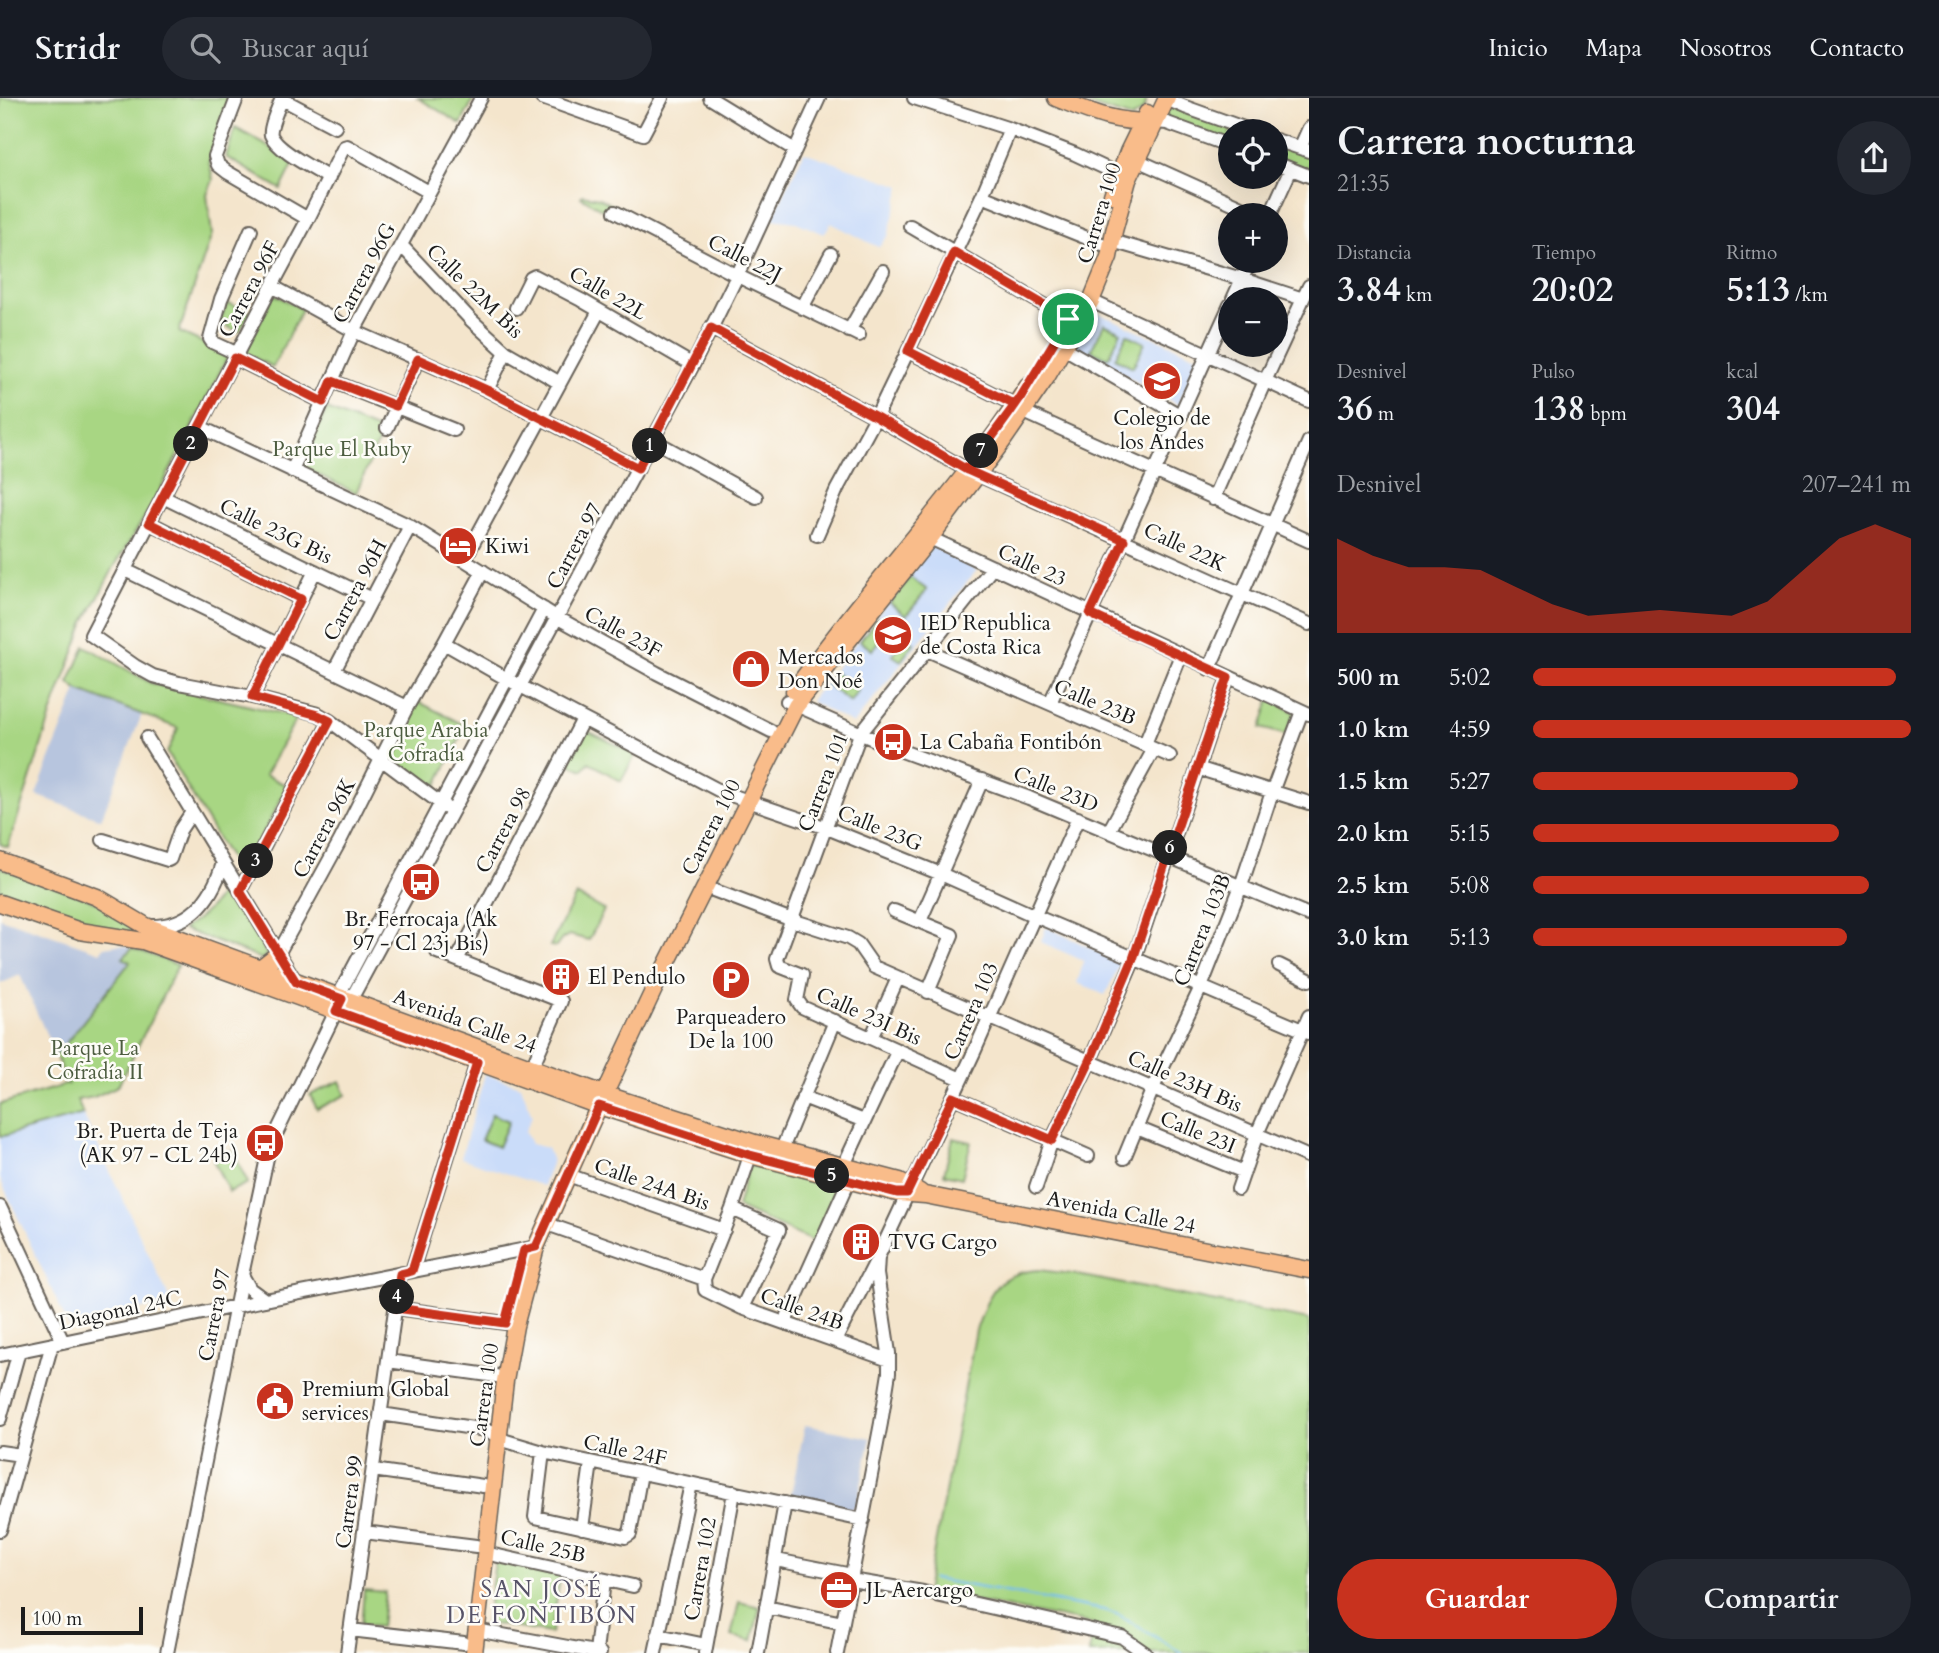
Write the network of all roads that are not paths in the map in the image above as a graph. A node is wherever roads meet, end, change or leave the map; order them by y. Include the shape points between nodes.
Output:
1 (237, 98) edge
2 (282, 98) edge
3 (481, 98) edge
4 (542, 98) edge
5 (663, 98) edge
6 (710, 98) edge
7 (819, 98) edge
8 (914, 98) edge
9 (1056, 98) edge
10 (1155, 98) edge
11 (1166, 98) edge
12 (1091, 113) junction
13 (1218, 119) edge
14 (1149, 122) junction
15 (335, 127) dead end
16 (1309, 128) edge
17 (1010, 129) junction
18 (1218, 142) edge
19 (795, 150) junction
20 (1304, 150) edge
21 (1132, 156) junction
22 (1290, 169) joint
23 (1118, 174) junction
24 (1309, 176) edge
25 (329, 178) junction
26 (429, 192) junction
27 (982, 196) junction
28 (1233, 203) edge
29 (1275, 203) edge
30 (615, 212) dead end
31 (308, 219) junction
32 (910, 226) dead end
33 (251, 230) dead end
34 (1107, 243) junction
35 (401, 245) junction
36 (954, 252) junction
37 (831, 254) dead end
38 (883, 271) dead end
39 (1245, 273) edge
40 (737, 276) junction
41 (1242, 279) junction
42 (272, 286) junction
43 (1309, 286) edge
44 (1238, 287) edge
45 (1303, 299) junction
46 (1091, 301) junction
47 (516, 309) dead end
48 (802, 309) junction
49 (599, 311) junction
50 (1068, 319) junction
51 (711, 328) junction
52 (354, 331) junction
53 (1218, 334) edge
54 (1064, 348) junction
55 (908, 351) junction
56 (506, 352) junction
57 (1209, 355) junction
58 (237, 356) junction
59 (418, 359) junction
60 (693, 365) junction
61 (332, 381) junction
62 (1265, 381) junction
63 (560, 383) junction
64 (487, 390) junction
65 (1309, 401) edge
66 (323, 402) junction
67 (396, 406) junction
68 (1020, 408) junction
69 (1181, 416) junction
70 (876, 417) junction
71 (541, 418) junction
72 (200, 427) junction
73 (387, 428) dead end
74 (454, 429) dead end
75 (653, 440) junction
76 (1309, 441) edge
77 (638, 468) junction
78 (292, 471) junction
79 (1155, 471) junction
80 (972, 473) junction
81 (163, 497) junction
82 (756, 497) dead end
83 (1213, 499) junction
84 (149, 523) junction
85 (1272, 525) junction
86 (410, 526) junction
87 (817, 535) dead end
88 (930, 538) junction
89 (1124, 540) junction
90 (1309, 541) edge
91 (464, 560) junction
92 (993, 567) junction
93 (125, 570) junction
94 (315, 571) junction
95 (483, 571) junction
96 (1240, 594) junction
97 (301, 599) junction
98 (372, 599) junction
99 (544, 609) junction
100 (1090, 614) junction
101 (558, 618) junction
102 (1309, 624) edge
103 (444, 643) junction
104 (278, 644) junction
105 (927, 650) junction
106 (1181, 655) junction
107 (1209, 669) junction
108 (334, 671) junction
109 (1228, 677) junction
110 (507, 679) junction
111 (520, 685) junction
112 (252, 697) junction
113 (1050, 703) junction
114 (791, 704) junction
115 (407, 707) junction
116 (1306, 713) edge
117 (583, 719) junction
118 (330, 721) junction
119 (771, 732) junction
120 (860, 734) junction
121 (147, 738) dead end
122 (1149, 746) junction
123 (1170, 756) dead end
124 (381, 760) junction
125 (1197, 768) junction
126 (982, 780) junction
127 (1272, 792) junction
128 (743, 799) junction
129 (1309, 803) edge
130 (440, 804) junction
131 (192, 812) junction
132 (452, 812) junction
133 (1078, 818) junction
134 (827, 828) junction
135 (1110, 831) junction
136 (103, 840) dead end
137 (1168, 855) junction
138 (0, 862) edge
139 (223, 863) junction
140 (941, 874) junction
141 (1241, 886) junction
142 (705, 887) junction
143 (240, 891) junction
144 (0, 903) edge
145 (894, 911) dead end
146 (1309, 915) edge
147 (1035, 916) junction
148 (792, 919) junction
149 (920, 921) junction
150 (146, 926) junction
151 (437, 952) dead end
152 (278, 954) junction
153 (1133, 959) junction
154 (457, 960) junction
155 (1279, 965) dead end
156 (260, 968) junction
157 (898, 978) junction
158 (1309, 980) edge
159 (296, 982) junction
160 (1201, 987) junction
161 (929, 992) junction
162 (339, 1005) junction
163 (799, 1005) joint
164 (1309, 1016) edge
165 (989, 1018) junction
166 (835, 1021) junction
167 (1306, 1032) edge
168 (871, 1038) junction
169 (898, 1050) junction
170 (1090, 1061) junction
171 (477, 1062) junction
172 (532, 1067) junction
173 (961, 1079) junction
174 (1153, 1088) junction
175 (803, 1097) junction
176 (953, 1097) junction
177 (597, 1098) junction
178 (864, 1121) junction
179 (1137, 1128) junction
180 (1257, 1134) junction
181 (1052, 1140) junction
182 (753, 1149) junction
183 (782, 1149) junction
184 (1308, 1153) edge
185 (1088, 1156) dead end
186 (1124, 1158) dead end
187 (846, 1172) junction
188 (1244, 1172) junction
189 (568, 1175) junction
190 (1036, 1187) dead end
191 (1238, 1189) dead end
192 (909, 1190) junction
193 (0, 1207) edge
194 (732, 1209) junction
195 (547, 1224) junction
196 (724, 1230) junction
197 (530, 1248) junction
198 (878, 1257) junction
199 (1309, 1270) edge
200 (406, 1272) junction
201 (242, 1275) junction
202 (704, 1284) junction
203 (265, 1300) junction
204 (236, 1306) junction
205 (396, 1308) junction
206 (742, 1308) junction
207 (785, 1322) junction
208 (505, 1323) junction
209 (835, 1341) junction
210 (57, 1343) junction
211 (19, 1351) junction
212 (0, 1355) edge
213 (890, 1360) junction
214 (388, 1361) junction
215 (496, 1376) junction
216 (381, 1414) junction
217 (0, 1419) edge
218 (494, 1436) junction
219 (0, 1452) edge
220 (542, 1452) junction
221 (21, 1455) junction
222 (591, 1463) junction
223 (373, 1470) junction
224 (641, 1472) junction
225 (691, 1483) junction
226 (483, 1486) junction
227 (734, 1492) junction
228 (786, 1503) junction
229 (863, 1520) junction
230 (582, 1528) junction
231 (0, 1530) edge
232 (364, 1532) junction
233 (480, 1550) junction
234 (776, 1560) junction
235 (852, 1577) junction
236 (604, 1580) junction
237 (633, 1586) dead end
238 (766, 1607) junction
239 (843, 1623) junction
240 (351, 1630) junction
241 (476, 1630) junction
242 (658, 1635) junction
243 (705, 1649) edge
244 (467, 1650) edge
245 (167, 1653) edge
246 (347, 1653) edge
247 (598, 1653) edge
248 (655, 1653) edge
249 (758, 1653) edge
250 (837, 1653) edge
251 (1145, 1653) edge

1 - 31 street via 215,156 218,165
2 - 15 street
2 - 25 street via 271,135 279,147
3 - 26 street, Carrera 96G
4 - 5 street via 643,134
6 - 19 street
7 - 19 street, Carrera 97
8 - 17 street
9 - 12 main road
10 - 14 main road, Carrera 100
11 - 13 street
11 - 14 main road, Carrera 100
12 - 14 main road
12 - 21 main road via 1117,128
14 - 18 street via 1167,123
14 - 21 main road, Carrera 100
16 - 20 street
17 - 23 street
17 - 27 street
19 - 40 street, Carrera 97
21 - 23 main road, Carrera 100
21 - 28 street
21 - 34 main road, Carrera 100
22 - 24 street
22 - 29 street
23 - 34 main road, Carrera 100 via 1107,212
25 - 26 street, Carrera 96F via 347,146
25 - 31 street, Carrera 96F
26 - 35 street, Carrera 96G
27 - 34 street
27 - 36 street
30 - 40 street, Calle 22J
31 - 42 street, Carrera 96F
32 - 36 street
33 - 58 street via 221,299 210,339
34 - 41 street
34 - 46 main road, Carrera 100 via 1110,257
34 - 50 main road, Carrera 100
35 - 52 street, Carrera 96G
35 - 56 street, Calle 22M Bis
36 - 50 street
36 - 55 street
37 - 48 street
38 - 48 street, Calle 22J via 854,333
39 - 41 street
40 - 48 street, Calle 22J
40 - 51 street, Carrera 97
41 - 44 street
41 - 45 street
42 - 52 street
42 - 58 street, Carrera 96F
43 - 45 street
45 - 62 street
46 - 54 main road, Carrera 100
46 - 57 street
47 - 49 street, Calle 22L via 535,276
49 - 60 street, Calle 22L
49 - 63 street
50 - 68 main road, Carrera 100
51 - 60 street, Carrera 97
51 - 70 street, Calle 22K
52 - 59 street
52 - 61 street, Carrera 96G
53 - 57 street
54 - 68 main road, Carrera 100
54 - 69 street
55 - 68 street
55 - 70 street
56 - 63 street, Calle 22M Bis
56 - 64 street
57 - 62 street
57 - 69 street
58 - 66 street
58 - 72 street, Carrera 96F
59 - 64 street
59 - 67 street
60 - 75 street, Carrera 97
61 - 66 street, Carrera 96G
61 - 67 street
62 - 65 street
62 - 83 street
63 - 71 street
64 - 71 street
66 - 78 street, Carrera 96G
67 - 73 street
67 - 74 street
68 - 79 street
68 - 80 main road, Carrera 100
69 - 79 street
70 - 80 street, Calle 22K
70 - 87 street
71 - 77 street
71 - 91 street
72 - 78 street, Calle 23F
72 - 81 street, Carrera 96F
75 - 77 street, Carrera 97
75 - 82 street
76 - 85 street
77 - 101 street, Carrera 97
78 - 86 street, Calle 23F
79 - 83 street
79 - 89 street
80 - 88 main road, Carrera 100
80 - 89 street, Calle 22K
80 - 114 main road, Carrera 100 via 867,593
81 - 84 street, Carrera 96F
81 - 94 street, Calle 23G Bis
83 - 85 street
84 - 93 street, Carrera 96F
84 - 97 street
85 - 90 street
85 - 96 street
86 - 91 street, Calle 23F
86 - 98 street, Carrera 96H
88 - 92 street, Calle 23
88 - 114 main road, Carrera 100
89 - 96 street, Calle 22K
89 - 100 street
91 - 95 street, Calle 23F
92 - 100 street, Calle 23
92 - 105 street, Carrera 101
93 - 104 street
93 - 112 street, Carrera 96F via 91,635 153,676
94 - 97 street
94 - 98 street, Calle 23G Bis
95 - 99 street, Calle 23F
95 - 103 street, Carrera 96K
96 - 102 street, Calle 22K
96 - 107 street
97 - 104 street
98 - 108 street, Carrera 96H
99 - 101 street, Calle 23F
99 - 110 street, Carrera 97
100 - 106 street, Calle 23
100 - 113 street
101 - 111 street, Carrera 97
101 - 119 street, Calle 23F
103 - 110 street, Calle 23G
103 - 115 street, Carrera 96K
104 - 108 street
104 - 112 street
105 - 113 street, Calle 23B
105 - 120 street, Carrera 101
106 - 107 street, Calle 23
106 - 122 street
107 - 109 street, Calle 23
108 - 115 street
109 - 116 street, Calle 23
109 - 125 street
110 - 111 street, Calle 23G
110 - 130 street, Carrera 97
111 - 117 street, Calle 23G
111 - 132 street, Carrera 97
112 - 118 street
113 - 122 street, Calle 23B
114 - 119 main road, Carrera 100
114 - 120 street, Calle 23D
114 - 128 main road, Carrera 100
115 - 124 street, Carrera 96K
116 - 127 street, Carrera 103B
117 - 128 street, Calle 23G
117 - 154 street, Carrera 98
118 - 124 street
118 - 143 street
119 - 128 main road, Carrera 100
120 - 126 street, Calle 23D
120 - 134 street, Carrera 101
121 - 131 street
122 - 123 street, Calle 23B
122 - 135 street
124 - 130 street
124 - 152 street, Carrera 96K
125 - 127 street
125 - 137 street
126 - 133 street, Calle 23D
126 - 140 street
127 - 129 street
127 - 141 street, Carrera 103B
128 - 134 street, Calle 23G
128 - 142 main road, Carrera 100
128 - 177 main road, Carrera 100
130 - 132 street
130 - 162 street, Carrera 97 via 343,987
131 - 136 street via 168,860
131 - 139 street
132 - 162 street, Carrera 97 via 355,992
133 - 135 street, Calle 23D
133 - 147 street, Carrera 103
134 - 140 street, Calle 23G
134 - 148 street, Carrera 101
135 - 137 street, Calle 23D
137 - 141 street, Calle 23D
137 - 153 street
138 - 150 main road, Avenida Calle 24 via 97,897
139 - 143 street
139 - 150 street via 211,894 192,914 169,924
140 - 147 street, Calle 23G
140 - 149 street
141 - 146 street, Calle 23D
141 - 160 street, Carrera 103B
142 - 148 street, Calle 23H Bis
142 - 177 main road, Carrera 100
143 - 152 street
144 - 162 main road, Avenida Calle 24 via 80,931 143,941
145 - 149 street
147 - 153 street, Calle 23G
147 - 165 street, Carrera 103
148 - 157 street, Calle 23H Bis via 848,938 874,967
148 - 163 street, Carrera 101 via 777,959 779,966 802,975
149 - 161 street via 952,935
150 - 156 main road, Avenida Calle 24
151 - 154 street
152 - 156 main road
152 - 159 street
153 - 160 street, Calle 23G
153 - 170 street
154 - 172 street via 561,1000
155 - 158 street
156 - 159 main road, Avenida Calle 24
157 - 161 street, Calle 23H Bis
157 - 168 street
159 - 162 main road, Avenida Calle 24
160 - 167 street, Calle 23G
160 - 174 street, Carrera 103B
161 - 165 street, Calle 23H Bis
162 - 171 main road, Avenida Calle 24
162 - 172 main road, Avenida Calle 24
162 - 201 street, Carrera 97 via 272,1140
163 - 166 street, Calle 23I Bis
164 - 167 street
165 - 170 street, Calle 23H Bis
165 - 173 street, Carrera 103
166 - 168 street, Calle 23I Bis
166 - 175 street
167 - 180 street
168 - 169 street, Calle 23I Bis
169 - 173 street, Calle 23I Bis
169 - 178 street
170 - 174 street, Calle 23H Bis
170 - 181 street
171 - 177 main road, Avenida Calle 24
171 - 200 street, Carrera 99
172 - 177 main road, Avenida Calle 24
173 - 176 street, Carrera 103
174 - 179 street, Carrera 103B
174 - 180 street, Calle 23H Bis
175 - 178 street
175 - 183 street
176 - 181 street
176 - 192 street, Carrera 103
177 - 182 main road, Avenida Calle 24
177 - 189 main road, Carrera 100
177 - 197 main road, Carrera 100
178 - 187 street
179 - 186 street, Carrera 103B
179 - 188 street, Calle 23I
180 - 184 street, Calle 23H Bis
180 - 188 street
181 - 185 street
181 - 190 street
182 - 183 main road, Avenida Calle 24
182 - 187 main road, Avenida Calle 24
182 - 194 street
183 - 187 main road, Avenida Calle 24
187 - 192 main road, Avenida Calle 24 via 897,1193
187 - 207 street
188 - 191 street
189 - 195 main road, Carrera 100
189 - 196 street, Calle 24A Bis
192 - 198 street, Carrera 103
192 - 199 main road, Avenida Calle 24
193 - 210 street
194 - 196 street
194 - 206 street via 779,1230
195 - 197 main road, Carrera 100
195 - 202 street, Calle 24B
196 - 202 street
197 - 200 street, Diagonal 24C
197 - 208 main road, Carrera 100
197 - 218 main road, Carrera 100
198 - 209 street, Carrera 103
198 - 213 street, Carrera 103
200 - 203 street, Diagonal 24C
200 - 205 street, Carrera 99
201 - 203 street via 250,1289
201 - 204 street, Carrera 97
202 - 206 street, Calle 24B via 706,1292
203 - 204 street, Diagonal 24C
204 - 210 street, Diagonal 24C
204 - 245 street, Carrera 97
205 - 208 street
205 - 214 street, Carrera 99
206 - 207 street, Calle 24B
207 - 209 street, Calle 24B
208 - 215 main road, Carrera 100
209 - 213 street, Calle 24B
210 - 211 street, Diagonal 24C
210 - 221 street
211 - 212 street, Diagonal 24C
211 - 217 street
213 - 229 street, Carrera 103
214 - 215 street
214 - 216 street, Carrera 99
215 - 218 main road, Carrera 100
216 - 218 street, Calle 24F via 486,1430
216 - 223 street, Carrera 99
218 - 220 street, Calle 24F
218 - 226 main road, Carrera 100
218 - 233 main road, Carrera 100
219 - 221 street
220 - 222 street, Calle 24F
220 - 230 street via 535,1517
221 - 231 street
222 - 224 street, Calle 24F
222 - 230 street
223 - 226 street
223 - 232 street, Carrera 99
224 - 225 street, Calle 24F
224 - 230 street via 628,1536
225 - 227 street, Calle 24F
225 - 242 street
226 - 233 main road, Carrera 100
227 - 228 street, Calle 24F
227 - 243 street, Carrera 102
228 - 229 street, Calle 24F
228 - 234 street
229 - 235 street, Carrera 103
232 - 233 street, Calle 25B
232 - 240 street, Carrera 99
233 - 236 street, Calle 25B
233 - 241 main road, Carrera 100
233 - 244 main road, Carrera 100
234 - 235 street
234 - 238 street
235 - 239 street, Carrera 103
235 - 251 street via 1122,1637
236 - 237 street, Calle 25B
236 - 247 street
238 - 239 street
238 - 249 street
239 - 250 street, Carrera 103
240 - 244 street
240 - 246 street, Carrera 99
241 - 244 main road, Carrera 100
241 - 247 street
242 - 243 street
242 - 248 street

